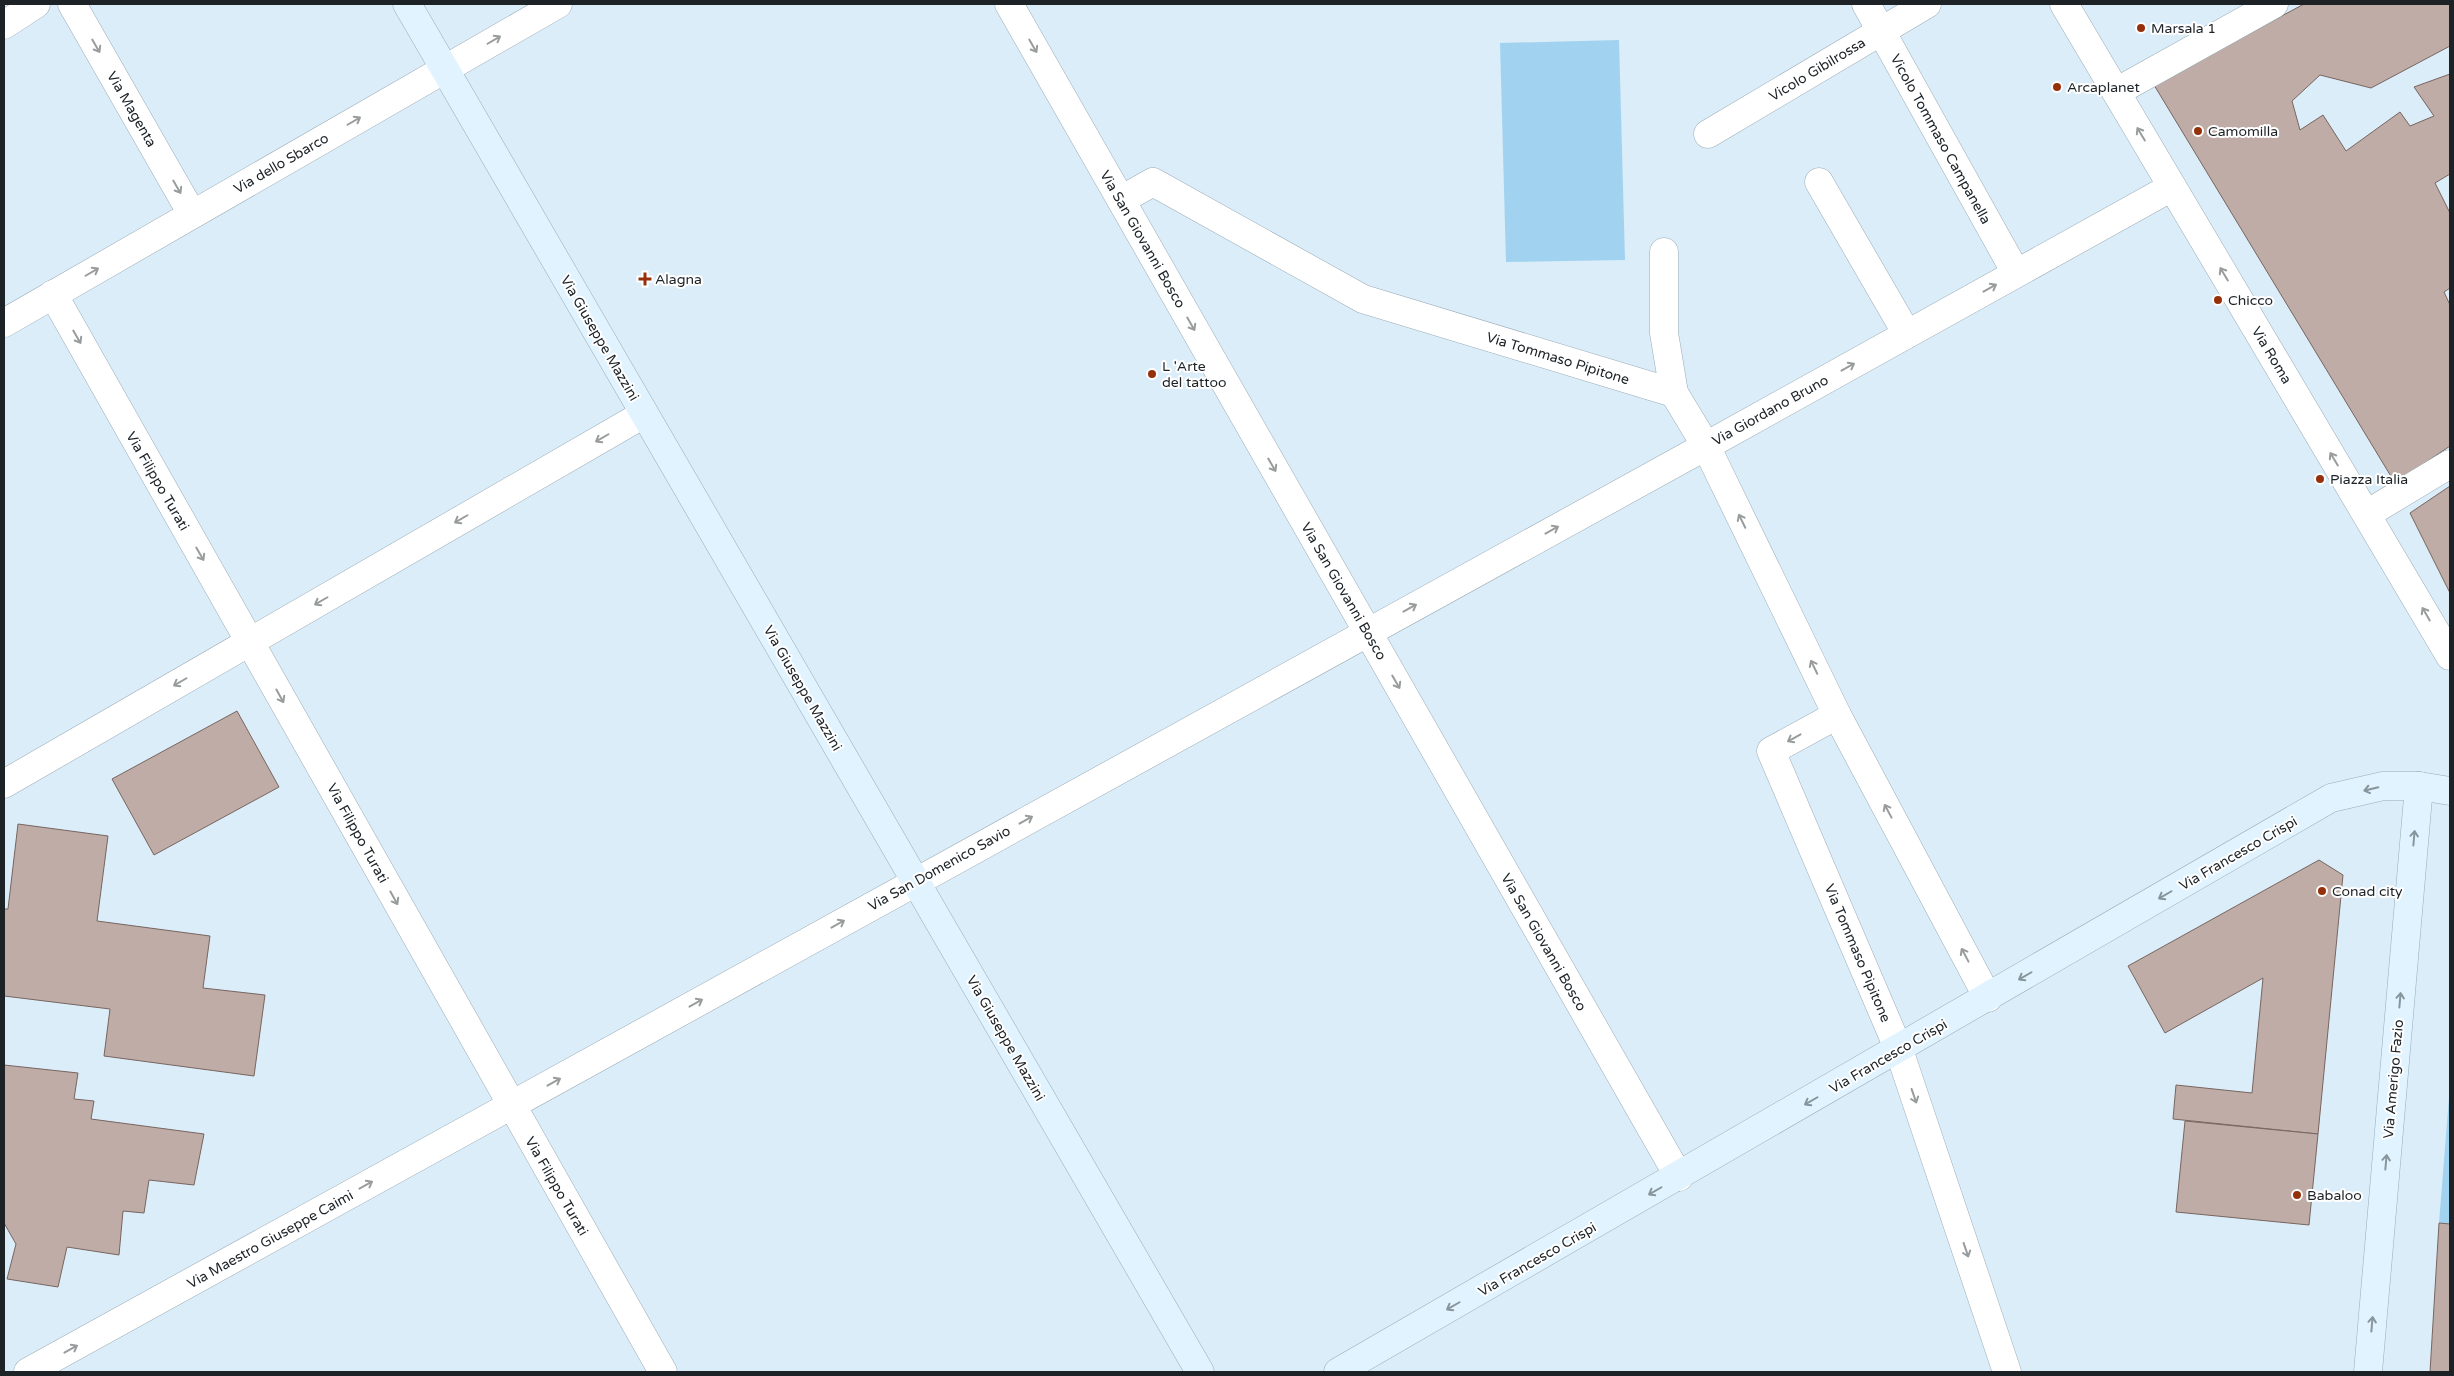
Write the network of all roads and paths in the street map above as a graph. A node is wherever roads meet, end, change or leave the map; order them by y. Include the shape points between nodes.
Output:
1 (36, 4) edge
2 (72, 4) edge
3 (407, 4) edge
4 (558, 4) edge
5 (1009, 4) edge
6 (1866, 4) edge
7 (1927, 4) edge
8 (2064, 4) edge
9 (2274, 4) edge
10 (4, 25) edge
11 (1881, 31) junction
12 (445, 69) junction
13 (2116, 92) junction
14 (1708, 134) dead end
15 (1819, 182) dead end
16 (2172, 187) junction
17 (1121, 200) junction
18 (192, 214) junction
19 (1664, 252) dead end
20 (2016, 273) junction
21 (53, 294) junction
22 (4, 323) edge
23 (1907, 334) junction
24 (1674, 393) junction
25 (644, 414) junction
26 (1706, 446) junction
27 (2450, 464) edge
28 (2367, 514) junction
29 (1367, 632) junction
30 (249, 642) junction
31 (2450, 656) edge
32 (1837, 715) junction
33 (4, 784) edge
34 (2419, 786) junction
35 (2450, 791) edge
36 (915, 882) junction
37 (1988, 998) junction
38 (1899, 1050) junction
39 (511, 1105) junction
40 (1679, 1177) junction
41 (28, 1372) edge
42 (663, 1372) edge
43 (1200, 1372) edge
44 (1338, 1372) edge
45 (2007, 1372) edge
46 (2368, 1372) edge

1 - 10 street
2 -> 18 street, Via Magenta
3 - 12 main road, Via Giuseppe Mazzini
12 -> 4 street, Via dello Sbarco
5 -> 17 street, Via San Giovanni Bosco
6 - 11 street, Vicolo Tommaso Campanella
7 - 11 street, Vicolo Gibilrossa
8 - 13 street, Via Roma
9 - 13 street
11 - 14 street, Vicolo Gibilrossa
11 - 20 street, Vicolo Tommaso Campanella
18 -> 12 street, Via dello Sbarco
12 - 25 main road, Via Giuseppe Mazzini
16 -> 13 street, Via Roma
15 - 23 street
16 - 20 street, Via Giordano Bruno
28 -> 16 street, Via Roma
17 - 24 street, Via Tommaso Pipitone via 1153,182 1363,299
17 -> 29 street, Via San Giovanni Bosco
21 -> 18 street, Via dello Sbarco
19 - 24 street via 1664,333
23 -> 20 street, Via Giordano Bruno
21 - 22 street, Via dello Sbarco
21 -> 30 street, Via Filippo Turati
26 -> 23 street, Via Giordano Bruno
24 - 26 street
25 -> 30 street
25 - 36 main road, Via Giuseppe Mazzini
29 -> 26 street, Via Giordano Bruno
32 -> 26 street
27 - 28 street
31 -> 28 street, Via Roma
36 -> 29 street, Via San Domenico Savio
29 -> 40 street, Via San Giovanni Bosco
30 -> 33 street
30 -> 39 street, Via Filippo Turati
37 -> 32 street
32 -> 38 street, Via Tommaso Pipitone via 1771,751
34 - 35 main road, Via Francesco Crispi
34 -> 37 main road, Via Francesco Crispi via 2383,786 2332,798
46 -> 34 main road, Via Amerigo Fazio
39 -> 36 street, Via San Domenico Savio
36 - 43 main road, Via Giuseppe Mazzini
37 - 38 main road, Via Francesco Crispi
38 -> 40 main road, Via Francesco Crispi
38 -> 45 street, Via Tommaso Pipitone
41 -> 39 street, Via Maestro Giuseppe Caimi
39 - 42 street, Via Filippo Turati
40 -> 44 main road, Via Francesco Crispi

